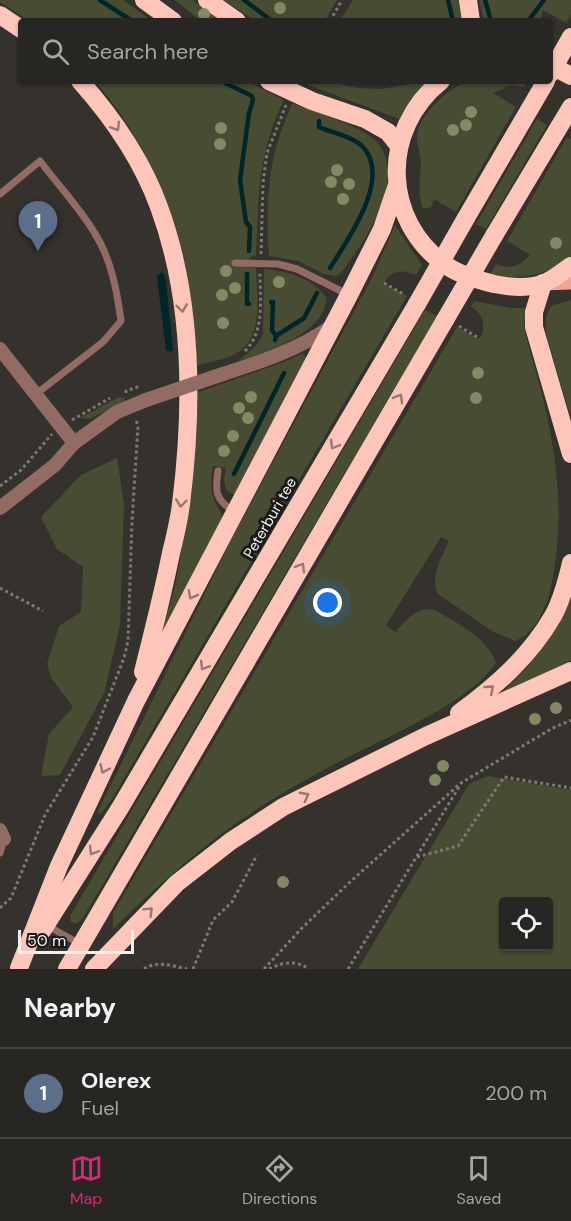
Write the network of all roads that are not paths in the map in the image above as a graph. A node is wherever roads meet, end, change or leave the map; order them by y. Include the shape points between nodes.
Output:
1 (144, 0) edge
2 (207, 0) edge
3 (468, 0) edge
4 (0, 15) edge
5 (169, 18) edge
6 (233, 18) edge
7 (471, 18) edge
8 (18, 27) edge
9 (571, 38) edge
10 (553, 67) edge
11 (553, 70) edge
12 (571, 76) edge
13 (83, 84) edge
14 (275, 84) edge
15 (437, 84) edge
16 (544, 84) edge
17 (571, 107) edge
18 (399, 146) junction
19 (397, 185) junction
20 (0, 194) edge
21 (235, 263) dead end
22 (571, 266) edge
23 (571, 282) edge
24 (543, 284) junction
25 (350, 295) junction
26 (334, 325) junction
27 (0, 349) edge
28 (36, 394) junction
29 (74, 443) junction
30 (571, 453) edge
31 (218, 471) dead end
32 (0, 508) edge
33 (236, 512) junction
34 (571, 563) edge
35 (571, 671) edge
36 (136, 701) junction
37 (426, 736) junction
38 (46, 925) junction
39 (80, 944) junction
40 (18, 968) edge
41 (67, 969) edge
42 (94, 969) edge

1 - 5 highway
2 - 6 highway
3 - 7 highway
4 - 8 highway
9 - 11 highway, bridge
10 - 12 highway
13 -> 36 highway via 106,111 137,159 159,207 178,276 186,339 188,413 181,505
14 - 18 highway via 365,119 388,132
15 - 18 highway via 412,113
16 -> 38 highway, Peterburi tee, bridge via 466,218 412,300 120,808
39 -> 17 highway, bridge via 451,323 495,234
18 - 19 highway
19 - 24 highway via 405,216 423,244 447,267 477,280 510,287
19 - 25 highway via 382,229
20 - 28 lane via 40,161 95,233 118,297 121,321 103,342
21 - 25 lane via 278,264 297,269
22 - 24 highway
23 - 24 main road
24 - 30 highway via 535,304 534,327
25 - 26 highway
26 - 29 street, bridge via 273,358 117,412
26 - 33 highway
27 - 28 street
28 - 29 street
29 - 32 street via 55,465
31 - 33 lane via 215,489 224,505
33 -> 36 highway
37 -> 34 highway via 477,700 523,660 554,615
35 - 37 highway
36 -> 40 highway via 59,866
42 -> 37 highway via 177,883 231,841 284,807
38 - 39 lane
38 - 40 highway, Peterburi tee
39 - 41 highway

